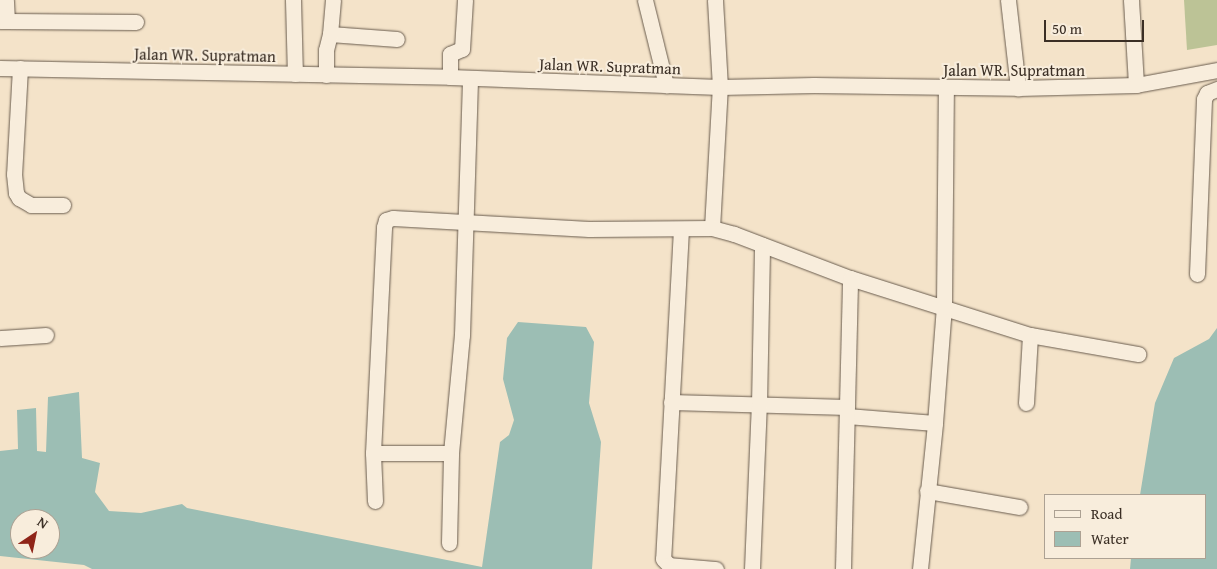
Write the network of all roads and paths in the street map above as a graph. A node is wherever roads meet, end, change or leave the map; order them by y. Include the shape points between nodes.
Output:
1 (6, 0) edge
2 (293, 0) edge
3 (333, 0) edge
4 (465, 0) edge
5 (645, 0) edge
6 (715, 0) edge
7 (1008, 0) edge
8 (1131, 0) edge
9 (4, 21) edge
10 (136, 22) dead end
11 (330, 34) junction
12 (397, 39) dead end
13 (294, 63) junction
14 (326, 63) junction
15 (450, 65) junction
16 (0, 68) edge
17 (20, 68) junction
18 (1216, 72) edge
19 (470, 79) junction
20 (720, 82) junction
21 (666, 85) junction
22 (1136, 86) junction
23 (946, 88) junction
24 (1018, 88) junction
25 (1217, 89) edge
26 (63, 205) dead end
27 (464, 221) junction
28 (712, 228) junction
29 (681, 229) junction
30 (762, 245) junction
31 (1197, 274) dead end
32 (850, 278) junction
33 (944, 307) junction
34 (46, 335) dead end
35 (1030, 335) junction
36 (0, 338) edge
37 (1138, 354) dead end
38 (672, 402) junction
39 (1026, 403) dead end
40 (759, 405) junction
41 (847, 411) junction
42 (935, 423) junction
43 (452, 452) junction
44 (373, 454) junction
45 (927, 491) junction
46 (375, 502) dead end
47 (1020, 507) dead end
48 (449, 543) dead end
49 (663, 564) edge
50 (924, 568) edge
51 (716, 569) edge
52 (752, 569) edge
53 (843, 569) edge

1 - 9 street
2 - 13 street
3 - 11 street
4 - 15 street via 462,49 452,52
5 - 21 street
6 - 20 street
7 - 24 street
8 - 22 street
9 - 10 street
11 - 12 street
11 - 14 street
13 - 14 street, Jalan WR. Supratman
13 - 17 street, Jalan WR. Supratman
14 - 15 street, Jalan WR. Supratman
15 - 19 street, Jalan WR. Supratman
16 - 17 street, Jalan WR. Supratman
17 - 26 street via 14,174 16,193 31,205
18 - 22 street, Jalan WR. Supratman
19 - 21 street, Jalan WR. Supratman
19 - 27 street
20 - 21 street, Jalan WR. Supratman
20 - 23 street, Jalan WR. Supratman
20 - 28 street
22 - 24 street, Jalan WR. Supratman
23 - 24 street, Jalan WR. Supratman
23 - 33 street
25 - 31 street via 1207,93 1204,99
27 - 29 street via 589,229
27 - 43 street via 462,335
27 - 44 street via 393,218 384,224
28 - 29 street
28 - 30 street
29 - 38 street
30 - 32 street
30 - 40 street
32 - 33 street
32 - 41 street
33 - 35 street
33 - 42 street
34 - 36 street
35 - 37 street
35 - 39 street
38 - 40 street
38 - 49 street
40 - 41 street
40 - 52 street
41 - 42 street
41 - 53 street
42 - 45 street
43 - 44 street
43 - 48 street
44 - 46 street
45 - 47 street
45 - 50 street
49 - 51 street

